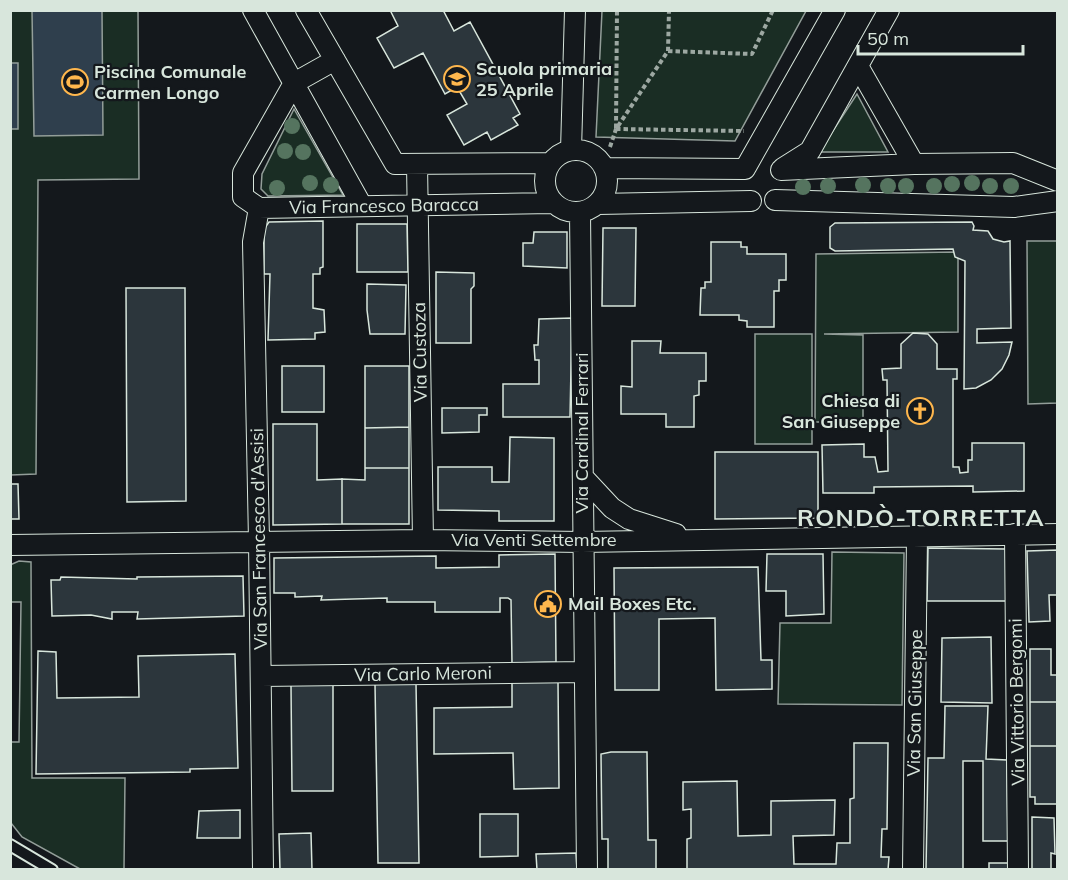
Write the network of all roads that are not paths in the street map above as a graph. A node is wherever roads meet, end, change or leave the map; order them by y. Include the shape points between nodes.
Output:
1 (253, 10) edge
2 (306, 10) edge
3 (574, 10) edge
4 (835, 10) edge
5 (889, 10) edge
6 (335, 60) junction
7 (858, 66) junction
8 (294, 83) junction
9 (571, 150) junction
10 (550, 163) junction
11 (417, 164) junction
12 (914, 164) junction
13 (604, 168) junction
14 (746, 168) junction
15 (781, 170) junction
16 (1058, 181) edge
17 (775, 200) junction
18 (751, 201) junction
19 (1058, 201) edge
20 (552, 203) junction
21 (418, 205) junction
22 (362, 206) junction
23 (260, 208) junction
24 (589, 209) junction
25 (584, 478) junction
26 (1015, 534) junction
27 (1058, 534) edge
28 (917, 536) junction
29 (693, 539) junction
30 (423, 540) junction
31 (260, 541) junction
32 (582, 542) junction
33 (10, 545) edge
34 (584, 672) junction
35 (261, 676) junction
36 (10, 845) edge
37 (52, 870) edge
38 (262, 870) edge
39 (587, 870) edge
40 (913, 870) edge
41 (1018, 870) edge

1 - 8 street
2 - 6 street
3 - 9 street
4 - 14 street
5 - 7 street
6 - 8 street
6 - 11 street via 395,164
7 - 12 street
7 - 15 street via 810,151
8 - 22 street
8 - 23 street via 243,173 243,197
9 - 10 street
9 - 13 street via 590,153
10 - 11 street
10 - 20 street via 544,183
11 - 21 street, Via Custoza
12 - 15 street
12 - 16 street via 1013,163
13 - 14 street
13 - 24 street via 607,187
14 - 15 street via 764,160
14 - 18 street via 741,186
15 - 17 street via 784,186
17 - 18 street via 763,204
17 - 19 street via 1014,207
18 - 24 street
20 - 21 street, Via Francesco Baracca
20 - 24 street via 570,213
21 - 22 street, Via Francesco Baracca
21 - 30 street, Via Custoza
22 - 23 street, Via Francesco Baracca
23 - 31 street, Via San Francesco d'Assisi via 253,242
24 - 25 street, Via Cardinal Ferrari
25 - 29 street via 612,508 629,519
25 - 32 street, Via Cardinal Ferrari
26 - 27 street, Via Venti Settembre
26 - 28 street, Via Venti Settembre
26 - 41 street, Via Vittorio Bergomi
28 - 29 street, Via Venti Settembre
28 - 40 street, Via San Giuseppe
29 - 32 street, Via Venti Settembre
30 - 31 street, Via Venti Settembre
30 - 32 street, Via Venti Settembre
31 - 33 street, Via Venti Settembre
31 - 35 street, Via San Francesco d'Assisi
32 - 34 street, Via Cardinal Ferrari
34 - 35 street, Via Carlo Meroni
34 - 39 street, Via Cardinal Ferrari
35 - 38 street, Via San Francesco d'Assisi
36 - 37 lane

